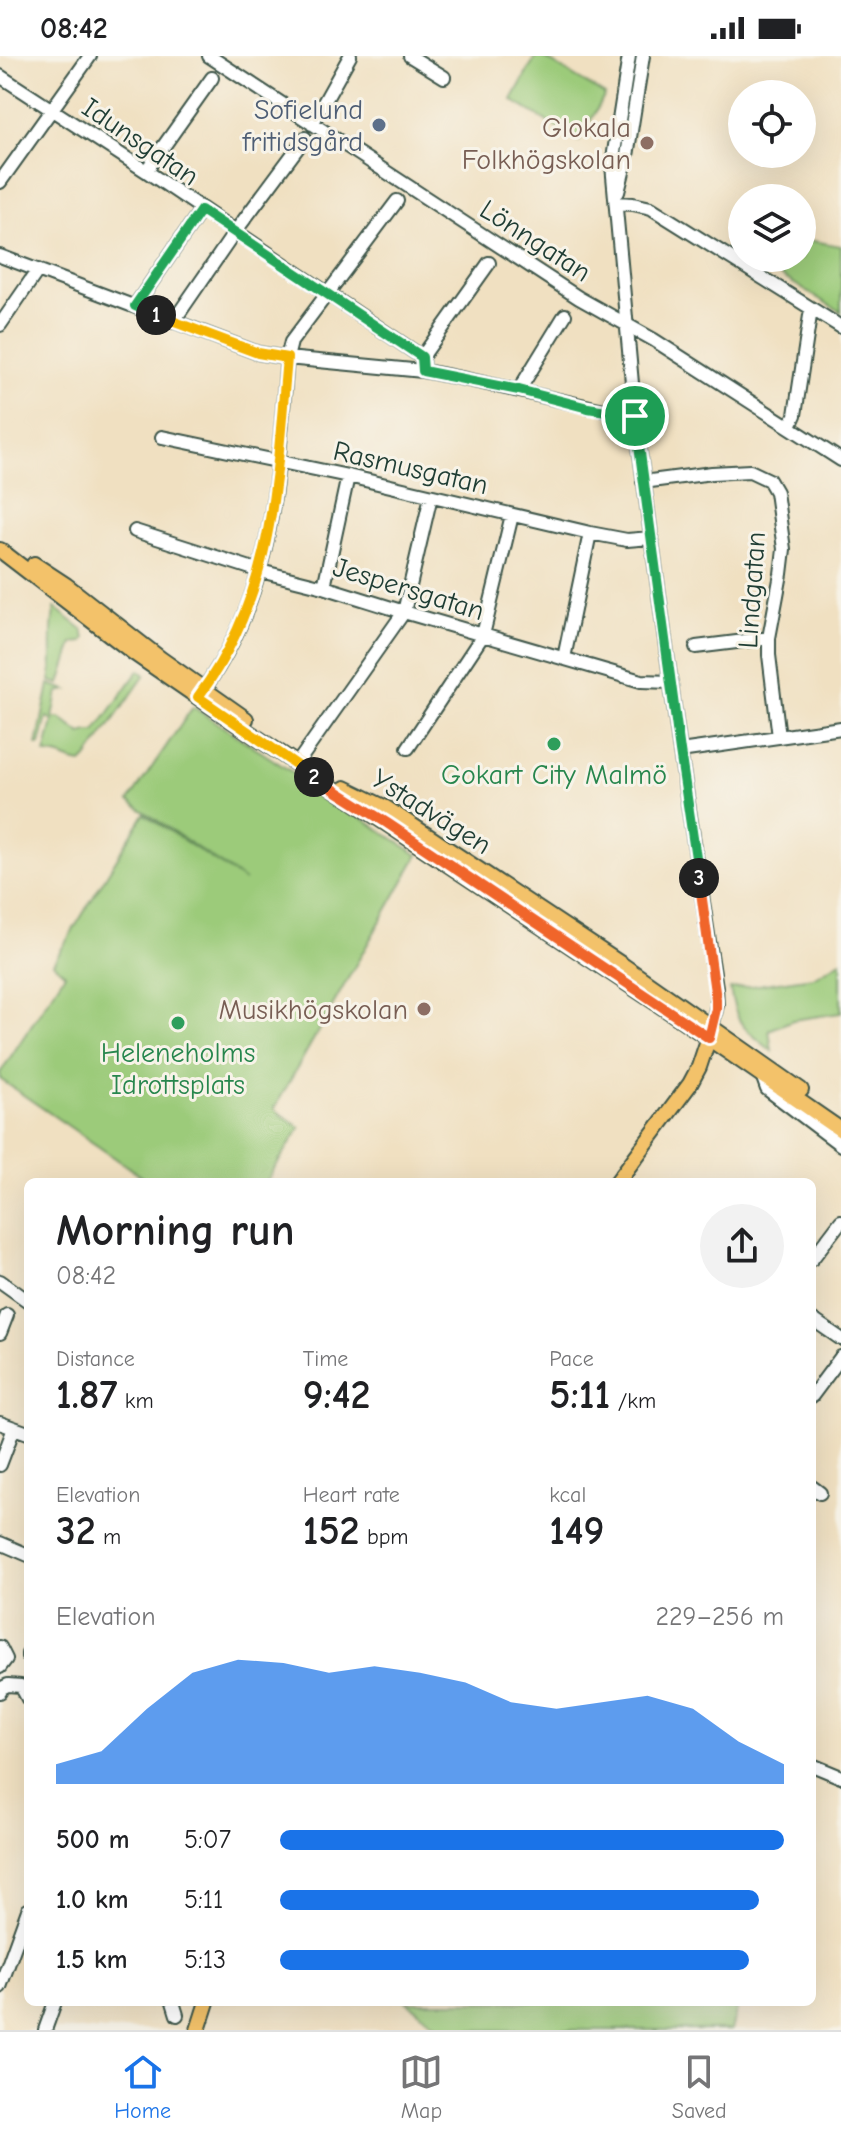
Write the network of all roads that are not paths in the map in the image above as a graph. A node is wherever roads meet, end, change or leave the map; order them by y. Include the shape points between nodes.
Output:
1 (90, 56) edge
2 (209, 56) edge
3 (350, 56) edge
4 (410, 56) edge
5 (629, 56) edge
6 (643, 56) edge
7 (0, 76) edge
8 (444, 77) dead end
9 (212, 78) dead end
10 (50, 110) junction
11 (312, 124) junction
12 (305, 138) dead end
13 (146, 171) junction
14 (0, 182) edge
15 (397, 201) dead end
16 (616, 203) junction
17 (201, 210) junction
18 (235, 232) junction
19 (0, 256) edge
20 (489, 263) dead end
21 (38, 270) junction
22 (327, 293) junction
23 (135, 306) junction
24 (811, 309) junction
25 (565, 315) dead end
26 (173, 322) junction
27 (627, 323) junction
28 (0, 325) edge
29 (841, 327) edge
30 (422, 357) junction
31 (287, 358) junction
32 (423, 371) junction
33 (519, 390) junction
34 (635, 416) junction
35 (790, 426) junction
36 (162, 437) dead end
37 (841, 460) edge
38 (278, 461) junction
39 (348, 476) junction
40 (643, 482) junction
41 (431, 496) junction
42 (512, 515) junction
43 (135, 531) dead end
44 (590, 533) junction
45 (651, 538) junction
46 (0, 541) edge
47 (0, 550) edge
48 (260, 571) junction
49 (324, 587) junction
50 (404, 612) junction
51 (483, 635) junction
52 (769, 638) junction
53 (696, 647) dead end
54 (564, 658) junction
55 (671, 682) junction
56 (201, 693) junction
57 (841, 728) edge
58 (779, 737) junction
59 (408, 748) dead end
60 (680, 751) junction
61 (299, 762) junction
62 (710, 1032) junction
63 (762, 1075) junction
64 (841, 1119) edge
65 (841, 1130) edge
66 (841, 1145) edge
67 (620, 1178) edge
68 (841, 1221) edge
69 (816, 1254) edge
70 (0, 1281) edge
71 (24, 1298) edge
72 (7, 1315) dead end
73 (816, 1322) edge
74 (0, 1333) edge
75 (841, 1339) edge
76 (841, 1357) edge
77 (816, 1391) edge
78 (0, 1423) edge
79 (14, 1428) junction
80 (24, 1432) edge
81 (0, 1465) edge
82 (0, 1543) edge
83 (24, 1553) edge
84 (0, 1647) edge
85 (3, 1663) edge
86 (0, 1692) edge
87 (24, 1692) edge
88 (816, 1767) edge
89 (841, 1777) edge
90 (24, 1921) edge
91 (0, 1987) edge
92 (54, 2006) edge
93 (206, 2006) edge
94 (45, 2030) edge
95 (198, 2030) edge

1 - 10 street
2 - 11 street, Lönngatan
3 - 11 street
4 - 8 street
5 - 16 street via 612,165
6 - 16 street
7 - 10 street, Idunsgatan
9 - 13 street
10 - 13 street, Idunsgatan
10 - 14 street
11 - 27 street, Lönngatan via 579,298
12 - 18 street
13 - 17 street, Idunsgatan
15 - 22 street
16 - 24 street via 651,208
16 - 27 street
17 - 18 street, Idunsgatan
17 - 23 street
18 - 22 street, Idunsgatan
18 - 26 street
19 - 21 street
20 - 30 street
21 - 23 street
21 - 28 street
22 - 30 street, Idunsgatan
22 - 31 street via 291,342
23 - 26 street
24 - 29 street
24 - 35 street
25 - 33 street
26 - 31 street
27 - 34 street
27 - 35 street, Lönngatan
30 - 32 street
31 - 32 street
31 - 38 street
32 - 33 street
33 - 34 street
34 - 40 street
35 - 37 street, Lönngatan
36 - 38 street, Rasmusgatan
38 - 39 street, Rasmusgatan
38 - 48 street
39 - 41 street, Rasmusgatan
39 - 49 street
40 - 45 street
40 - 52 street, Lindgatan via 750,471 769,480 776,492 784,549
41 - 42 street, Rasmusgatan
41 - 50 street
42 - 44 street, Rasmusgatan
42 - 51 street
43 - 48 street, Jespersgatan
44 - 45 street, Rasmusgatan
44 - 54 street
45 - 55 street
46 - 56 main road, Ystadvägen via 66,585
47 - 56 main road, Ystadvägen via 99,627
48 - 49 street, Jespersgatan
48 - 56 street via 233,640
49 - 50 street, Jespersgatan
50 - 51 street, Jespersgatan
50 - 61 street
51 - 54 street, Jespersgatan
51 - 59 street
52 - 53 street
52 - 58 street, Lindgatan
54 - 55 street, Jespersgatan via 641,681
55 - 60 street
56 - 61 main road, Ystadvägen
57 - 58 street
58 - 60 street
60 - 62 street via 716,987
61 - 62 main road, Ystadvägen
62 - 63 main road, Ystadvägen
62 - 64 main road, Ystadvägen
62 - 67 main road via 690,1084
63 - 65 main road, Ystadvägen
63 - 66 street, Ystadvägen via 767,1089
68 - 69 street
70 - 71 street
72 - 74 street
73 - 75 street
76 - 77 street
78 - 79 street
79 - 80 street
79 - 81 street
82 - 83 street
84 - 85 street
86 - 87 street via 8,1685 21,1686
88 - 89 street
90 - 91 street
92 - 94 street
93 - 95 main road

